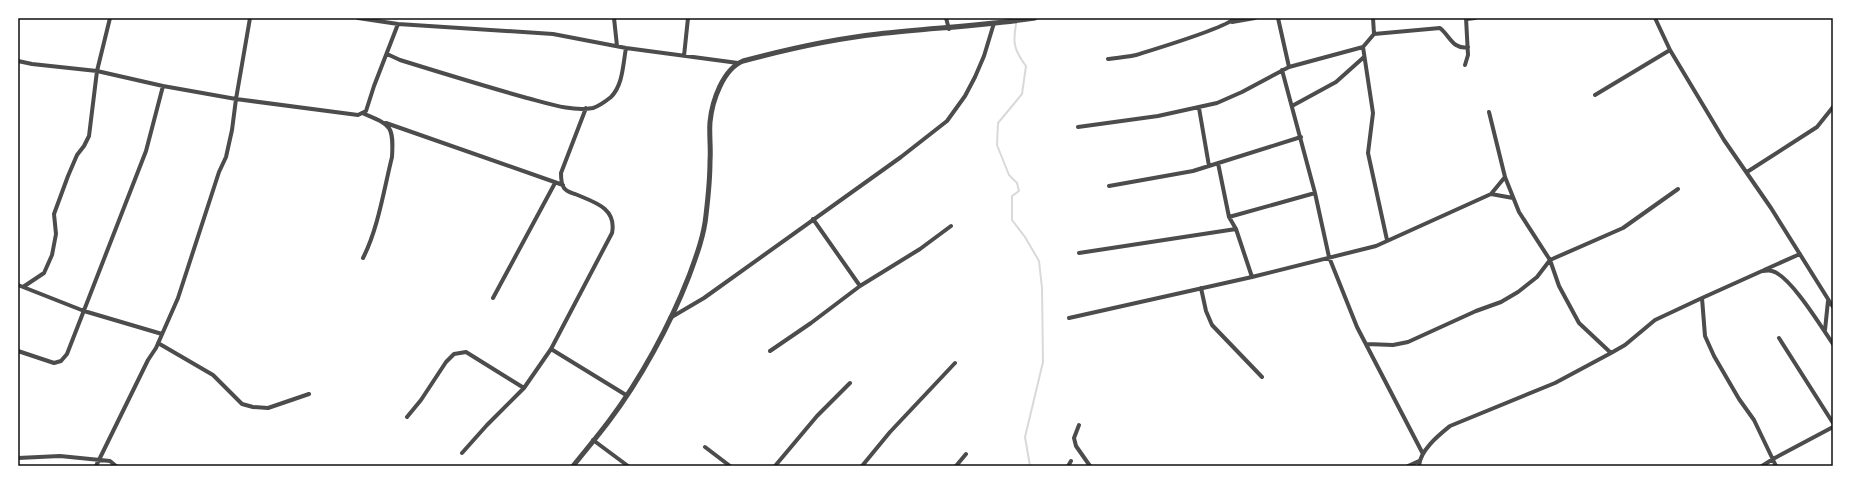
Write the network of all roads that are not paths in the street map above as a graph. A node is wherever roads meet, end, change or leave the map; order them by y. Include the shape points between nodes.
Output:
1 (110, 18) edge
2 (250, 18) edge
3 (358, 18) edge
4 (411, 18) edge
5 (614, 18) edge
6 (688, 18) edge
7 (946, 18) edge
8 (1033, 18) edge
9 (1255, 18) edge
10 (1278, 18) edge
11 (1373, 18) edge
12 (1475, 18) edge
13 (1655, 18) edge
14 (1467, 19) edge
15 (1233, 20) edge
16 (994, 23) junction
17 (398, 24) junction
18 (410, 24) junction
19 (949, 29) junction
20 (1374, 34) junction
21 (617, 46) junction
22 (1468, 47) junction
23 (626, 48) junction
24 (1363, 48) junction
25 (1670, 50) junction
26 (387, 54) junction
27 (684, 56) junction
28 (1364, 57) junction
29 (1108, 59) dead end
30 (18, 61) edge
31 (738, 63) junction
32 (1465, 65) dead end
33 (1289, 67) junction
34 (1282, 70) junction
35 (97, 71) junction
36 (163, 86) junction
37 (1595, 94) dead end
38 (236, 99) junction
39 (1292, 106) junction
40 (1833, 107) edge
41 (586, 108) junction
42 (1199, 108) junction
43 (1489, 112) dead end
44 (362, 114) junction
45 (386, 123) junction
46 (1078, 127) dead end
47 (1301, 137) junction
48 (1218, 163) junction
49 (1209, 166) junction
50 (1747, 172) junction
51 (1505, 177) junction
52 (555, 183) junction
53 (563, 185) junction
54 (1109, 186) dead end
55 (1678, 189) dead end
56 (1315, 193) junction
57 (1491, 194) junction
58 (1513, 198) junction
59 (1229, 217) junction
60 (814, 219) junction
61 (951, 226) dead end
62 (1236, 229) junction
63 (1387, 240) junction
64 (1079, 253) dead end
65 (1800, 254) junction
66 (1329, 257) junction
67 (363, 258) dead end
68 (1550, 260) junction
69 (1762, 271) junction
70 (1252, 277) junction
71 (18, 285) edge
72 (860, 286) junction
73 (23, 287) junction
74 (1201, 288) junction
75 (494, 298) dead end
76 (1702, 298) junction
77 (1828, 301) junction
78 (1833, 307) edge
79 (84, 311) junction
80 (670, 318) junction
81 (1069, 318) dead end
82 (1825, 330) junction
83 (162, 334) junction
84 (1779, 338) dead end
85 (158, 343) junction
86 (1367, 344) junction
87 (1833, 344) edge
88 (551, 350) junction
89 (18, 351) edge
90 (770, 351) dead end
91 (1611, 353) junction
92 (955, 363) dead end
93 (1262, 377) dead end
94 (850, 382) dead end
95 (524, 388) junction
96 (309, 394) dead end
97 (626, 395) junction
98 (407, 417) dead end
99 (1833, 423) edge
100 (1079, 425) dead end
101 (1833, 427) edge
102 (593, 440) junction
103 (705, 447) dead end
104 (462, 453) dead end
105 (966, 454) dead end
106 (1423, 454) junction
107 (18, 458) edge
108 (1773, 458) junction
109 (99, 460) junction
110 (1071, 461) dead end
111 (1419, 461) junction
112 (96, 466) edge
113 (116, 466) edge
114 (573, 466) edge
115 (628, 466) edge
116 (730, 466) edge
117 (775, 466) edge
118 (862, 466) edge
119 (956, 466) edge
120 (1068, 466) edge
121 (1090, 466) edge
122 (1408, 466) edge
123 (1419, 466) edge
124 (1762, 466) edge
125 (1776, 466) edge

1 - 35 street
2 - 38 street
3 - 17 street
4 - 18 street
5 - 21 street
6 - 27 street
7 - 19 street
8 - 16 street
9 - 15 street
10 - 33 street
11 - 20 street
12 - 14 street
13 - 25 street
14 - 22 street
15 - 29 street via 1134,55
16 - 19 street
16 - 60 street via 975,77 947,121
17 - 18 street
17 - 26 street
18 - 21 street via 553,34
19 - 31 street via 878,34 824,42
20 - 22 street via 1440,28 1453,43 1459,47
20 - 24 street
21 - 23 street
22 - 32 street
23 - 27 street
23 - 41 street via 616,90 601,104
24 - 28 street
24 - 33 street
25 - 37 street
25 - 50 street via 1724,140
26 - 41 street via 512,94 568,108
26 - 44 street via 369,104
27 - 31 street
28 - 39 street via 1336,82
28 - 63 street via 1373,113 1368,153
30 - 35 street
31 - 80 street via 728,72 716,96 710,121 710,162 704,228 694,262
33 - 34 street
34 - 39 street
34 - 42 street via 1242,92
35 - 36 street
35 - 73 street via 89,136 77,155 54,214 56,234 52,255 44,273
36 - 38 street
36 - 79 street via 146,151
38 - 44 street
38 - 83 street via 226,157 178,298
39 - 47 street
40 - 50 street via 1817,127
41 - 53 street via 561,173
42 - 46 street
42 - 49 street
43 - 51 street
44 - 45 street
45 - 52 street
45 - 67 street via 391,131 392,157 369,247
47 - 48 street
47 - 56 street
48 - 49 street
48 - 59 street
49 - 54 street via 1175,176
50 - 65 street
51 - 57 street
51 - 58 street
52 - 53 street
52 - 75 street
53 - 88 street via 566,190 602,206 610,214 613,226 612,233
55 - 68 street via 1623,228
56 - 59 street
56 - 66 street
57 - 58 street
57 - 63 street
58 - 68 street via 1519,212
59 - 62 street
60 - 72 street
60 - 80 street via 704,298
61 - 72 street via 920,249
62 - 64 street
62 - 70 street
63 - 66 street via 1376,246
65 - 69 street
65 - 77 street
66 - 70 street
66 - 86 street via 1357,327
68 - 86 street via 1533,280 1501,302 1408,342 1393,345
68 - 91 street via 1559,286 1579,323
69 - 76 street
69 - 82 street via 1772,271 1783,277
70 - 74 street
71 - 73 street
72 - 90 street
73 - 79 street
74 - 81 street
74 - 93 street via 1212,325
76 - 91 street via 1655,320
76 - 108 street via 1706,336 1714,356 1754,420
77 - 78 street
77 - 82 street
79 - 83 street
79 - 89 street via 67,354 61,361 54,363
80 - 97 street
82 - 87 street
83 - 85 street
84 - 99 street
85 - 96 street via 213,375 242,404 268,408
85 - 109 street
86 - 106 street
88 - 95 street
88 - 97 street
91 - 106 street via 1555,383 1450,426
92 - 118 street via 890,432
94 - 117 street
95 - 98 street via 466,352 459,352 446,362
95 - 104 street
97 - 102 street
100 - 121 street via 1074,438 1076,446
101 - 108 street
102 - 114 street
102 - 115 street
103 - 116 street
105 - 119 street
106 - 111 street
107 - 109 street via 60,456
108 - 124 street
108 - 125 street
109 - 112 street
109 - 113 street via 110,461
110 - 120 street
111 - 122 street
111 - 123 street

